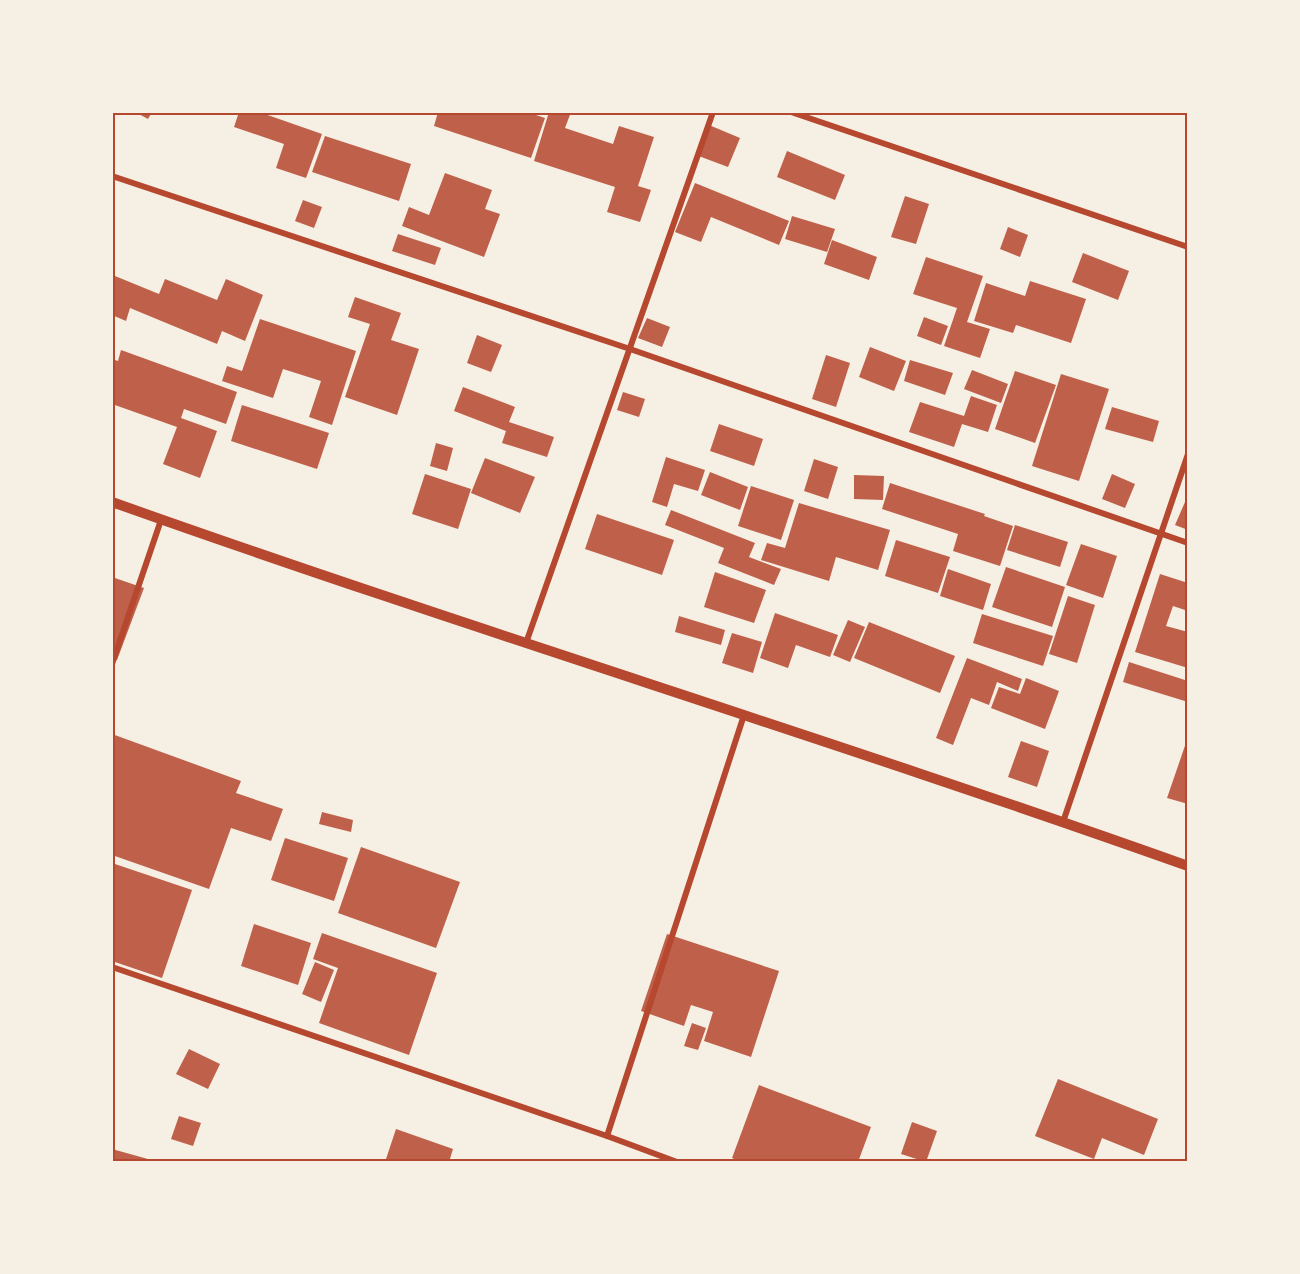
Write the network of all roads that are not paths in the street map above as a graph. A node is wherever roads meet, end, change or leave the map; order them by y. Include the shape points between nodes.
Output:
1 (713, 112) edge
2 (791, 112) edge
3 (112, 176) edge
4 (1188, 247) edge
5 (630, 349) junction
6 (1188, 454) edge
7 (112, 502) edge
8 (161, 519) junction
9 (1160, 534) junction
10 (1188, 543) edge
11 (525, 643) junction
12 (112, 664) edge
13 (744, 714) junction
14 (1063, 822) junction
15 (1188, 866) edge
16 (112, 967) edge
17 (607, 1136) junction
18 (677, 1161) edge

1 - 5 street
2 - 4 street
3 - 5 street
5 - 9 street
5 - 11 street
6 - 9 street
7 - 8 street
8 - 11 street
8 - 12 street
9 - 10 street
9 - 14 street
11 - 13 street
13 - 14 street
13 - 17 street
14 - 15 street
16 - 17 street
17 - 18 street

